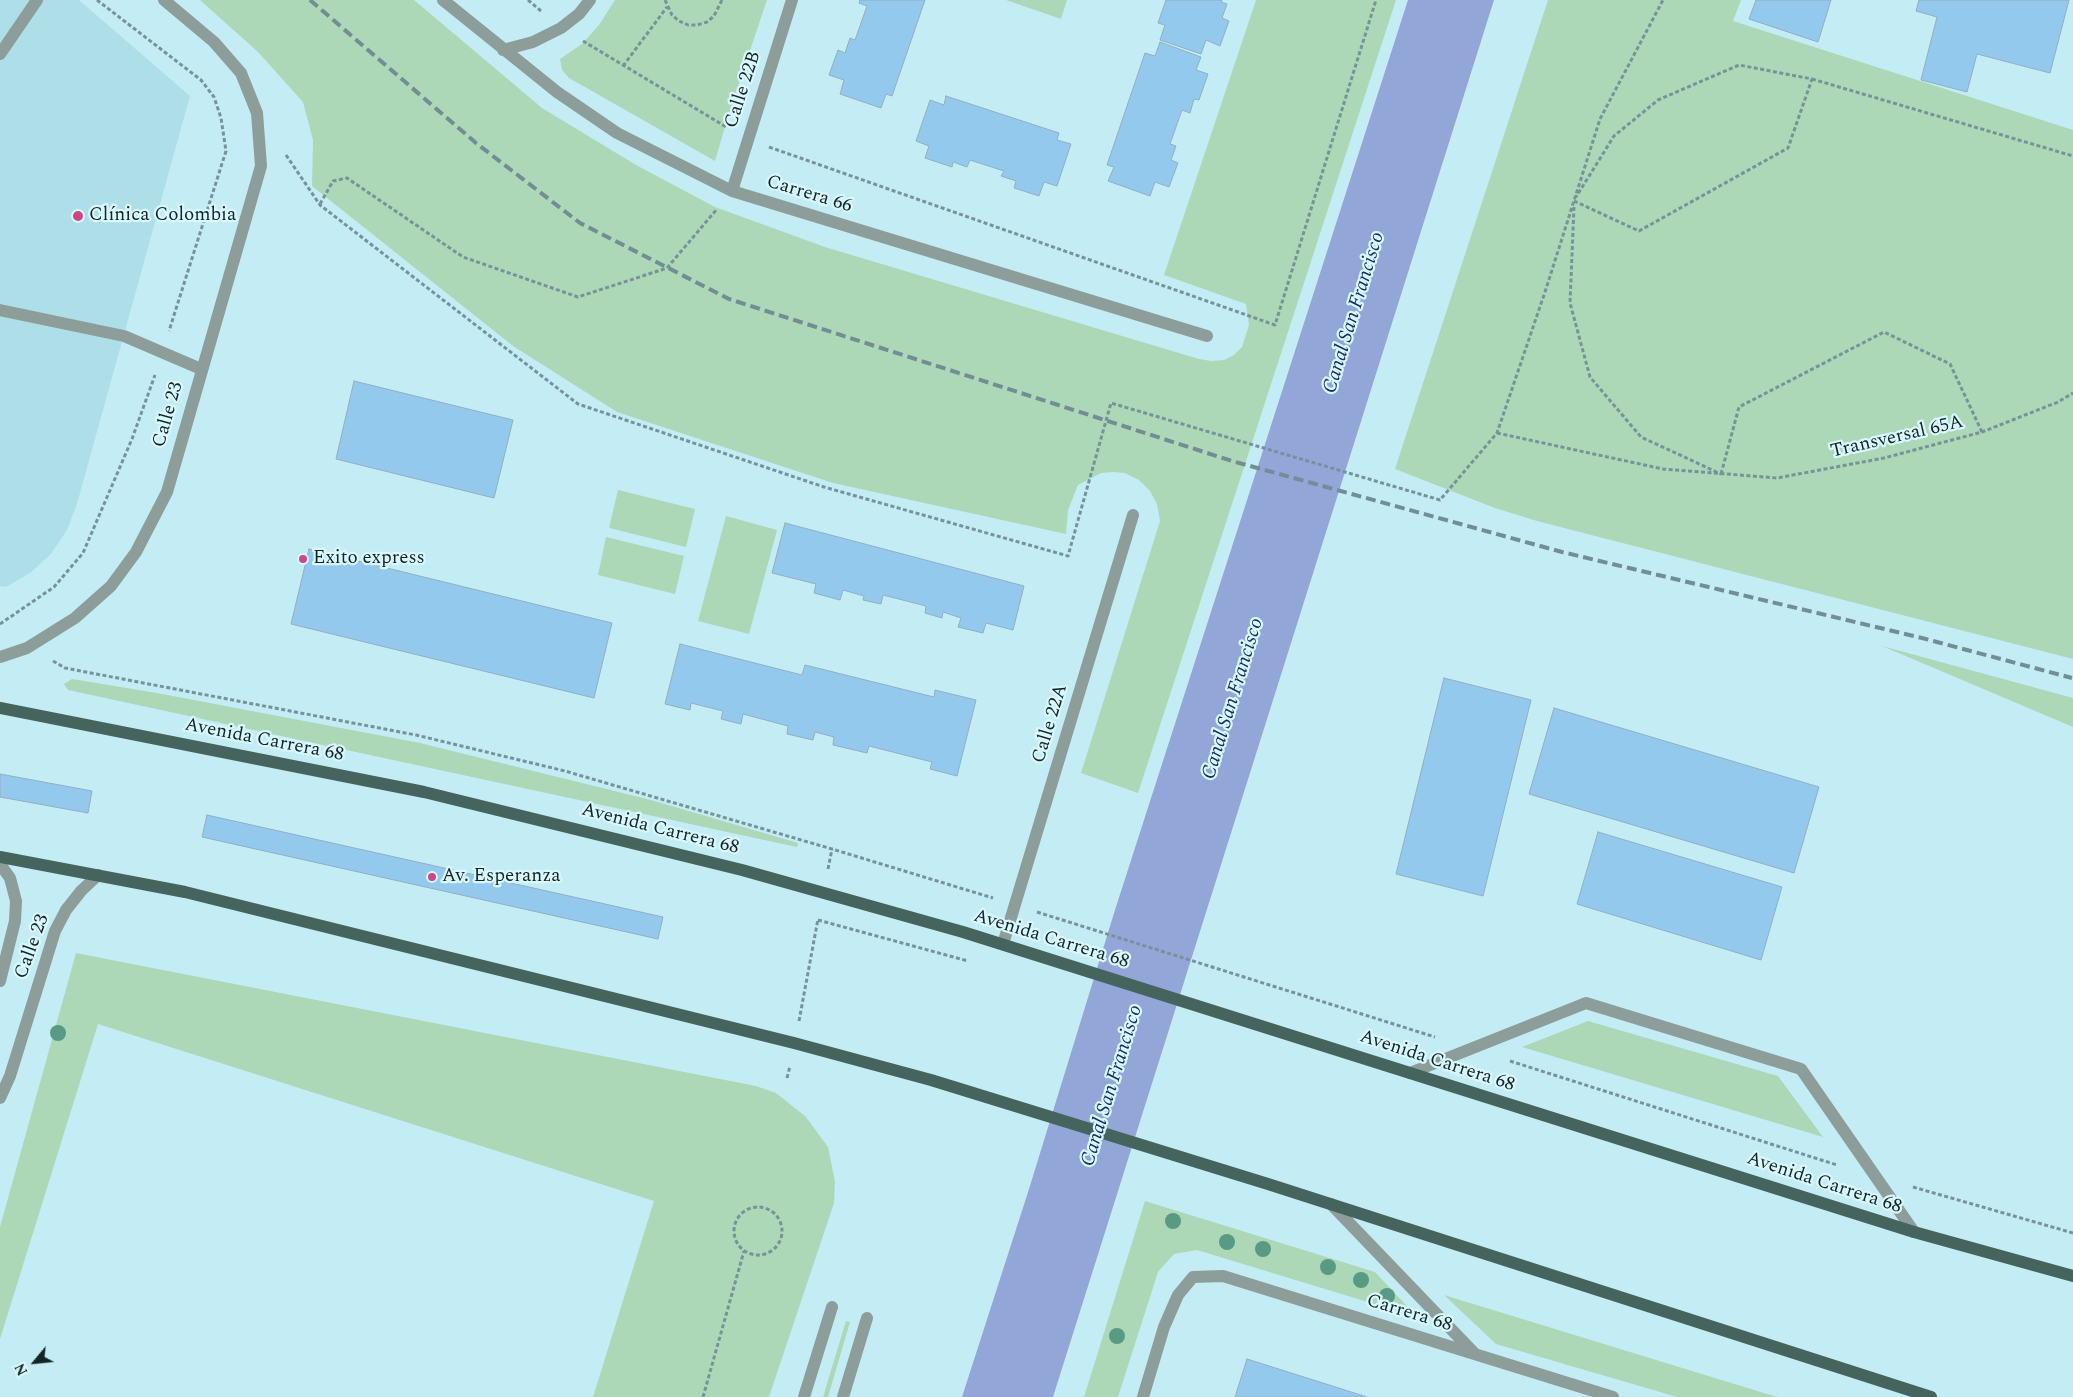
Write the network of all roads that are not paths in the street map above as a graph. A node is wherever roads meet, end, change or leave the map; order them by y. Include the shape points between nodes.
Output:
1 (37, 0) edge
2 (164, 0) edge
3 (443, 0) edge
4 (590, 0) edge
5 (792, 0) edge
6 (503, 50) junction
7 (0, 54) edge
8 (732, 191) junction
9 (0, 310) edge
10 (1207, 336) dead end
11 (201, 369) junction
12 (1133, 515) dead end
13 (0, 657) edge
14 (0, 708) edge
15 (0, 856) edge
16 (0, 864) edge
17 (98, 875) junction
18 (1004, 944) junction
19 (0, 981) edge
20 (1410, 1073) junction
21 (0, 1098) edge
22 (1331, 1204) junction
23 (1914, 1232) junction
24 (2073, 1276) edge
25 (832, 1308) dead end
26 (867, 1318) dead end
27 (1475, 1354) junction
28 (804, 1397) edge
29 (843, 1397) edge
30 (1142, 1397) edge
31 (1613, 1397) edge
32 (1931, 1397) edge

1 - 7 street
2 - 11 street, Calle 23 via 214,42 241,73 257,113 260,166
3 - 6 street, Carrera 66
4 - 6 street via 561,28 533,42
5 - 8 street, Calle 22B
6 - 8 street, Carrera 66 via 617,133
8 - 10 street, Carrera 66
9 - 11 street via 124,336
11 - 13 street, Calle 23 via 167,492 136,552 111,586 76,618 27,648
12 - 18 street, Calle 22A
14 - 18 main road, Avenida Carrera 68 via 424,792 584,830
15 - 17 main road
16 - 19 street, Calle 23 via 10,878 16,901 15,921
17 - 21 street, Calle 23 via 76,897 55,931 10,1076
17 - 22 main road via 185,892 794,1043 931,1080
18 - 20 main road, Avenida Carrera 68
20 - 23 main road, Avenida Carrera 68
20 - 23 street via 1586,1003 1801,1069
22 - 27 street
22 - 32 main road
23 - 24 main road, Avenida Carrera 68
25 - 28 street
26 - 29 street
27 - 30 street, Carrera 68 via 1223,1276 1193,1277 1178,1295
27 - 31 street, Carrera 68

